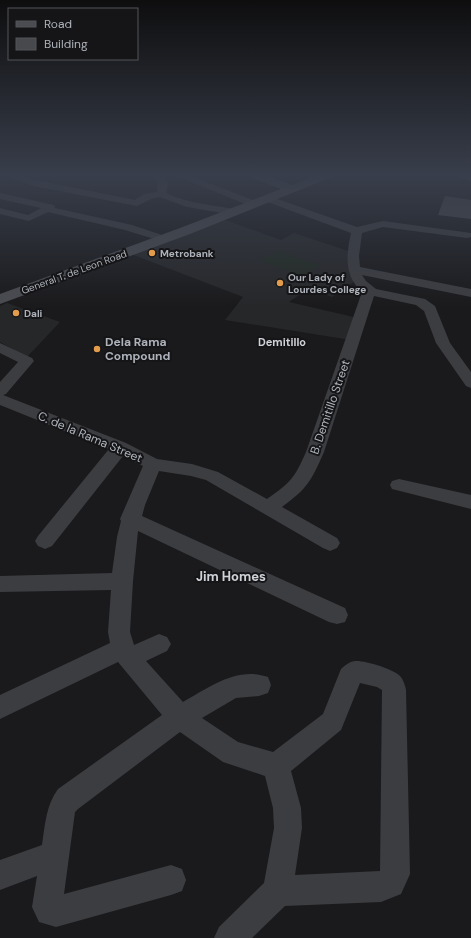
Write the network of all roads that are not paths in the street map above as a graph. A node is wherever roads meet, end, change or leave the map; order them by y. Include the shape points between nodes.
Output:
1 (91, 219) edge
2 (216, 219) edge
3 (323, 219) edge
4 (356, 231) junction
5 (467, 235) dead end
6 (164, 239) junction
7 (354, 270) junction
8 (369, 291) junction
9 (471, 293) edge
10 (0, 299) edge
11 (0, 347) edge
12 (471, 383) edge
13 (0, 391) edge
14 (0, 399) edge
15 (120, 447) junction
16 (153, 464) junction
17 (400, 484) dead end
18 (471, 502) edge
19 (267, 508) junction
20 (130, 520) junction
21 (46, 541) dead end
22 (330, 543) dead end
23 (122, 580) junction
24 (0, 584) edge
25 (337, 615) dead end
26 (159, 644) dead end
27 (126, 653) junction
28 (259, 685) dead end
29 (0, 707) edge
30 (180, 717) junction
31 (276, 766) junction
32 (55, 856) junction
33 (0, 875) edge
34 (171, 880) dead end
35 (278, 891) junction
36 (230, 938) edge

1 - 6 street
2 - 6 main road, General T. de Leon Road
3 - 4 street
4 - 5 street via 383,224
4 - 7 street via 352,251
6 - 10 main road, General T. de Leon Road
7 - 8 street
7 - 9 street
8 - 12 street via 420,302 430,309 443,343
8 - 19 street, B. Demitillo Street via 315,452 304,477 294,489
11 - 13 street via 27,361
14 - 15 street, C. de la Rama Street
15 - 16 street, C. de la Rama Street
15 - 21 street
16 - 19 street via 212,476
16 - 20 street, C. de la Rama Street
17 - 18 street
19 - 22 street
20 - 23 street, C. de la Rama Street
20 - 25 street
23 - 24 street
23 - 27 street, C. de la Rama Street via 119,632
26 - 27 street
27 - 29 street
27 - 30 street
28 - 30 street via 232,687
30 - 31 street via 232,753
30 - 32 street via 68,799 62,807
31 - 35 street via 287,808 288,828
31 - 35 street via 332,722 354,672 387,680 392,684 395,874 390,883 381,887
32 - 33 street
32 - 34 street via 47,906 50,911 56,912
35 - 36 street

